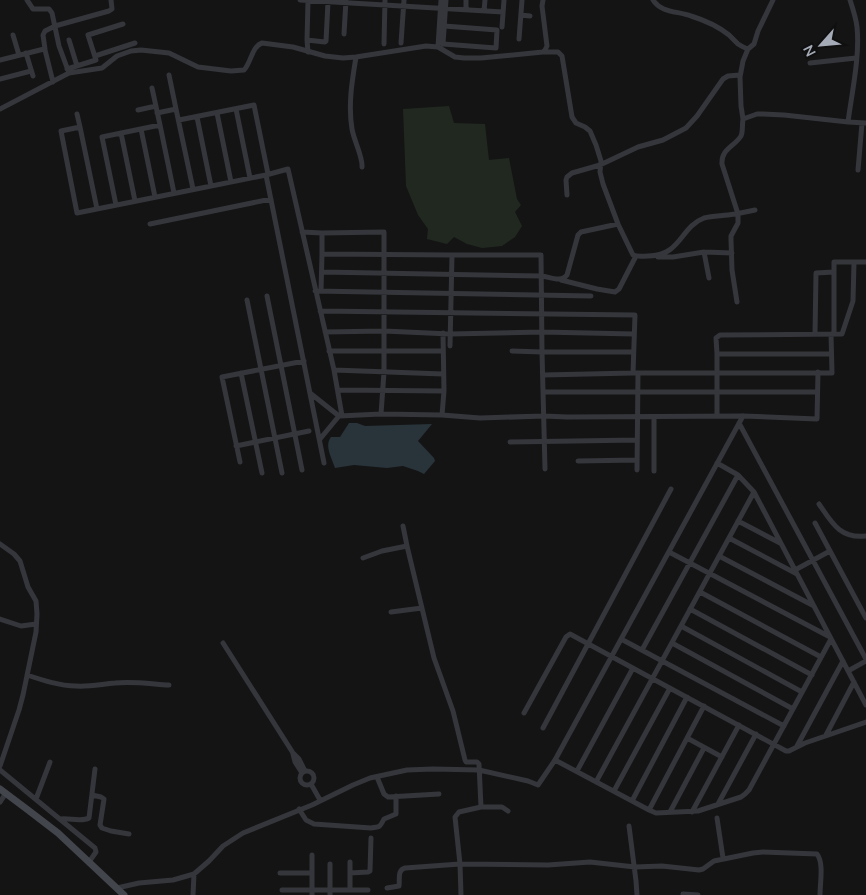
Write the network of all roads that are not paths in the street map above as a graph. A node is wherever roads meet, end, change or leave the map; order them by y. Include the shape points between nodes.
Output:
1 (27, 0) edge
2 (111, 0) edge
3 (300, 0) edge
4 (404, 0) edge
5 (422, 0) edge
6 (441, 0) edge
7 (446, 0) edge
8 (466, 0) edge
9 (485, 0) edge
10 (504, 0) edge
11 (522, 0) edge
12 (543, 0) edge
13 (653, 0) edge
14 (773, 0) edge
15 (850, 0) edge
16 (308, 1) edge
17 (346, 1) edge
18 (328, 2) junction
19 (365, 2) edge
20 (385, 3) edge
21 (403, 7) junction
22 (422, 7) junction
23 (443, 9) junction
24 (466, 10) junction
25 (484, 11) junction
26 (503, 12) junction
27 (521, 15) junction
28 (530, 16) dead end
29 (123, 24) dead end
30 (56, 26) junction
31 (444, 26) junction
32 (502, 27) dead end
33 (344, 34) dead end
34 (13, 35) dead end
35 (520, 39) dead end
36 (69, 40) dead end
37 (307, 40) junction
38 (401, 42) dead end
39 (135, 43) dead end
40 (384, 44) dead end
41 (438, 47) junction
42 (45, 49) junction
43 (748, 50) junction
44 (308, 52) junction
45 (543, 52) junction
46 (26, 53) junction
47 (19, 55) junction
48 (95, 56) junction
49 (356, 58) junction
50 (856, 58) junction
51 (0, 60) edge
52 (810, 63) dead end
53 (77, 66) junction
54 (68, 71) junction
55 (169, 75) dead end
56 (740, 75) junction
57 (0, 79) edge
58 (53, 82) junction
59 (152, 88) dead end
60 (156, 106) junction
61 (0, 109) edge
62 (176, 109) junction
63 (236, 109) junction
64 (138, 110) dead end
65 (157, 112) junction
66 (217, 113) junction
67 (77, 114) dead end
68 (197, 117) junction
69 (179, 120) junction
70 (743, 120) junction
71 (848, 122) junction
72 (864, 123) edge
73 (160, 125) junction
74 (80, 127) junction
75 (141, 129) junction
76 (121, 133) junction
77 (600, 165) junction
78 (362, 168) dead end
79 (858, 170) dead end
80 (267, 174) junction
81 (250, 178) junction
82 (231, 182) junction
83 (211, 186) junction
84 (193, 189) junction
85 (174, 193) junction
86 (567, 194) dead end
87 (155, 197) junction
88 (270, 199) junction
89 (135, 201) junction
90 (116, 205) junction
91 (97, 209) junction
92 (755, 210) dead end
93 (738, 214) junction
94 (150, 224) dead end
95 (618, 224) junction
96 (302, 232) junction
97 (322, 233) junction
98 (704, 252) junction
99 (732, 253) junction
100 (322, 254) junction
101 (384, 254) junction
102 (452, 255) junction
103 (636, 256) junction
104 (655, 257) junction
105 (854, 262) junction
106 (866, 262) edge
107 (322, 272) junction
108 (834, 272) junction
109 (384, 274) junction
110 (451, 274) junction
111 (542, 276) junction
112 (710, 278) dead end
113 (561, 280) junction
114 (318, 291) junction
115 (384, 292) junction
116 (450, 294) junction
117 (542, 294) junction
118 (267, 296) dead end
119 (591, 296) dead end
120 (247, 300) dead end
121 (737, 302) dead end
122 (320, 311) junction
123 (384, 311) junction
124 (450, 313) junction
125 (542, 314) junction
126 (384, 331) junction
127 (325, 332) junction
128 (542, 332) junction
129 (443, 333) junction
130 (450, 334) junction
131 (634, 334) junction
132 (815, 334) junction
133 (833, 334) junction
134 (450, 346) dead end
135 (443, 351) junction
136 (512, 351) dead end
137 (330, 352) junction
138 (384, 352) junction
139 (542, 352) junction
140 (633, 352) junction
141 (717, 354) junction
142 (831, 354) junction
143 (304, 361) junction
144 (280, 366) junction
145 (261, 369) junction
146 (334, 370) junction
147 (384, 372) junction
148 (818, 372) junction
149 (242, 373) junction
150 (636, 373) junction
151 (717, 373) junction
152 (444, 374) junction
153 (543, 375) junction
154 (338, 390) junction
155 (383, 391) junction
156 (444, 391) junction
157 (310, 392) junction
158 (543, 392) junction
159 (638, 392) junction
160 (718, 392) junction
161 (817, 392) junction
162 (381, 414) junction
163 (442, 415) junction
164 (340, 416) junction
165 (544, 416) junction
166 (717, 416) junction
167 (743, 416) junction
168 (637, 417) junction
169 (654, 417) junction
170 (739, 423) junction
171 (308, 431) dead end
172 (294, 434) junction
173 (275, 438) junction
174 (320, 439) junction
175 (637, 440) junction
176 (255, 442) junction
177 (510, 442) dead end
178 (544, 442) junction
179 (236, 446) junction
180 (637, 460) junction
181 (578, 461) dead end
182 (240, 462) dead end
183 (324, 463) dead end
184 (717, 463) junction
185 (544, 469) dead end
186 (302, 470) dead end
187 (637, 470) dead end
188 (654, 471) dead end
189 (262, 473) dead end
190 (282, 473) dead end
191 (738, 475) junction
192 (671, 489) dead end
193 (754, 492) junction
194 (819, 504) dead end
195 (738, 521) junction
196 (815, 523) dead end
197 (403, 526) dead end
198 (866, 536) edge
199 (729, 538) junction
200 (781, 543) junction
201 (0, 544) edge
202 (407, 546) junction
203 (830, 551) junction
204 (669, 552) junction
205 (719, 556) junction
206 (363, 558) dead end
207 (813, 560) junction
208 (690, 563) junction
209 (796, 572) junction
210 (710, 573) junction
211 (700, 592) junction
212 (814, 607) junction
213 (422, 608) junction
214 (690, 609) junction
215 (391, 612) dead end
216 (866, 618) edge
217 (0, 619) edge
218 (36, 624) junction
219 (681, 626) junction
220 (831, 638) junction
221 (621, 639) junction
222 (223, 643) dead end
223 (588, 643) junction
224 (672, 643) junction
225 (642, 650) junction
226 (612, 656) junction
227 (821, 657) junction
228 (866, 660) edge
229 (662, 661) junction
230 (843, 661) junction
231 (633, 668) junction
232 (848, 671) junction
233 (27, 675) junction
234 (812, 675) junction
235 (653, 678) junction
236 (854, 682) junction
237 (169, 685) dead end
238 (670, 688) junction
239 (802, 692) junction
240 (687, 697) junction
241 (866, 704) edge
242 (704, 706) junction
243 (793, 709) junction
244 (524, 713) dead end
245 (866, 722) edge
246 (739, 725) junction
247 (784, 726) junction
248 (543, 728) dead end
249 (756, 734) junction
250 (826, 736) junction
251 (687, 738) junction
252 (774, 744) junction
253 (796, 747) junction
254 (704, 748) junction
255 (722, 757) junction
256 (555, 760) junction
257 (50, 762) dead end
258 (0, 766) edge
259 (95, 769) dead end
260 (0, 770) edge
261 (479, 770) junction
262 (304, 772) junction
263 (577, 772) junction
264 (377, 777) junction
265 (596, 782) junction
266 (311, 784) junction
267 (3, 791) edge
268 (614, 792) junction
269 (439, 794) dead end
270 (92, 795) junction
271 (396, 796) junction
272 (36, 799) junction
273 (320, 800) junction
274 (632, 801) junction
275 (0, 802) edge
276 (718, 804) junction
277 (482, 806) junction
278 (299, 809) junction
279 (649, 810) junction
280 (508, 811) dead end
281 (670, 812) junction
282 (692, 812) junction
283 (717, 818) dead end
284 (60, 819) junction
285 (629, 826) dead end
286 (129, 834) dead end
287 (371, 838) dead end
288 (312, 855) dead end
289 (723, 858) junction
290 (89, 862) junction
291 (350, 862) dead end
292 (330, 864) dead end
293 (460, 864) junction
294 (634, 868) junction
295 (312, 872) junction
296 (280, 873) dead end
297 (350, 873) junction
298 (194, 874) junction
299 (117, 888) junction
300 (387, 888) dead end
301 (282, 890) dead end
302 (350, 890) junction
303 (368, 890) dead end
304 (312, 893) edge
305 (330, 893) edge
306 (683, 894) dead end
307 (124, 895) edge
308 (193, 895) edge
309 (461, 895) edge
310 (637, 895) edge
311 (691, 895) edge
312 (698, 895) edge
313 (820, 895) edge

1 - 30 street via 33,9 51,10
2 - 30 street via 112,9 109,11
3 - 16 street
4 - 21 street
5 - 22 street
6 - 23 street
7 - 23 street
8 - 24 street
9 - 25 street
10 - 26 street
11 - 27 street
12 - 45 street via 547,46
13 - 43 street via 664,10 704,21
14 - 43 street via 754,44
15 - 50 street via 857,29
16 - 18 street
16 - 37 street
17 - 18 street
17 - 19 street
17 - 33 street
18 - 37 street via 326,41
19 - 20 street
20 - 21 street
20 - 40 street
21 - 22 street
21 - 38 street
22 - 23 street
23 - 24 street
23 - 31 street
23 - 41 street
24 - 25 street
25 - 26 street
26 - 32 street
27 - 28 street
27 - 35 street
29 - 48 street via 88,35
30 - 42 street via 44,32
30 - 54 street
31 - 31 street via 443,44 496,48 497,30
34 - 47 street
36 - 53 street
37 - 44 street
39 - 48 street
41 - 45 street via 455,57 472,59
41 - 49 street via 421,46
42 - 46 street
42 - 58 street
43 - 56 street
44 - 49 street via 335,58
44 - 54 street via 259,43 246,68 231,71 198,67 168,53 141,50 117,56 102,68
45 - 77 street via 558,52 562,56 572,117 590,131
46 - 47 street
46 - 57 street via 32,73
47 - 51 street
48 - 53 street via 96,60
49 - 78 street via 350,97 351,123
50 - 52 street
50 - 71 street
53 - 54 street
54 - 58 street
55 - 62 street
56 - 70 street
56 - 77 street via 723,79 686,128
58 - 61 street
59 - 60 street
60 - 64 street
60 - 65 street
62 - 65 street
62 - 69 street
63 - 66 street
63 - 80 street via 254,105
63 - 81 street
65 - 73 street
66 - 68 street
66 - 82 street
67 - 74 street
68 - 69 street
68 - 83 street
69 - 84 street
70 - 71 street via 763,114
70 - 93 street via 742,135 722,159
71 - 72 street
72 - 79 street
73 - 75 street
73 - 85 street
74 - 91 street
74 - 91 street via 61,131 77,212
75 - 76 street
75 - 87 street
76 - 89 street
76 - 90 street via 102,137
77 - 86 street via 567,176
77 - 95 street via 603,184
80 - 81 street
80 - 88 street
80 - 96 street via 288,170
81 - 82 street
82 - 83 street
83 - 84 street
84 - 85 street
85 - 87 street
87 - 89 street
88 - 94 street
88 - 143 street
89 - 90 street
90 - 91 street
92 - 93 street
93 - 99 street via 738,223 731,236
93 - 104 street via 701,220 678,244
95 - 103 street via 630,251
95 - 113 street via 581,232 567,275
96 - 97 street
96 - 114 street
97 - 100 street
97 - 101 street via 384,232
98 - 99 street
98 - 104 street
98 - 112 street
99 - 121 street
100 - 101 street
100 - 107 street
101 - 102 street
101 - 109 street
102 - 110 street
102 - 111 street via 541,255
103 - 104 street
103 - 113 street via 619,290 614,292
105 - 106 street
105 - 108 street via 834,262
105 - 133 street via 853,301 842,334
107 - 109 street
107 - 114 street
108 - 132 street via 816,272
108 - 133 street
109 - 110 street
109 - 115 street
110 - 111 street
110 - 116 street
111 - 113 street
111 - 117 street
114 - 115 street
114 - 122 street
115 - 116 street
115 - 123 street
116 - 117 street
116 - 124 street
117 - 119 street
117 - 125 street
118 - 144 street
120 - 145 street
122 - 123 street
122 - 127 street
123 - 124 street
123 - 126 street
124 - 125 street
124 - 130 street
125 - 128 street
125 - 131 street via 635,315
126 - 127 street
126 - 129 street
126 - 138 street
127 - 137 street
128 - 130 street
128 - 131 street
128 - 139 street
129 - 130 street
129 - 135 street
130 - 134 street
131 - 140 street
132 - 133 street
132 - 141 street via 720,334 716,338
133 - 142 street
135 - 138 street
135 - 152 street
136 - 139 street
137 - 138 street
137 - 146 street
138 - 147 street
139 - 140 street
139 - 153 street
140 - 150 street
141 - 142 street
141 - 151 street
142 - 148 street via 832,372
143 - 144 street
143 - 157 street
144 - 145 street
144 - 172 street
145 - 149 street
145 - 173 street
146 - 147 street
146 - 154 street
147 - 152 street
147 - 155 street
148 - 151 street
148 - 161 street
149 - 176 street
149 - 179 street via 222,377
150 - 151 street
150 - 153 street
150 - 159 street
151 - 160 street
152 - 156 street
153 - 158 street
154 - 155 street
154 - 164 street
155 - 156 street
155 - 162 street
156 - 163 street
157 - 164 street
157 - 174 street
158 - 159 street
158 - 165 street
159 - 160 street
159 - 168 street
160 - 161 street
160 - 166 street
161 - 167 street via 818,419
162 - 163 street
162 - 164 street
163 - 165 street via 480,418
164 - 174 street
165 - 168 street
165 - 178 street
166 - 167 street
166 - 169 street
167 - 170 street
168 - 169 street
168 - 175 street
169 - 188 street
170 - 184 street
170 - 207 street
171 - 172 street
172 - 173 street
172 - 186 street
173 - 176 street
173 - 190 street
174 - 183 street
175 - 178 street
175 - 180 street
176 - 179 street
176 - 189 street
177 - 178 street
178 - 185 street
179 - 182 street
180 - 181 street
180 - 187 street
184 - 191 street
184 - 204 street
191 - 193 street
191 - 208 street
192 - 223 street
193 - 195 street
193 - 200 street
194 - 198 street via 837,529 855,537
195 - 199 street
195 - 200 street
196 - 203 street
197 - 202 street
199 - 205 street
199 - 209 street
200 - 209 street
201 - 218 street via 20,562 36,601
202 - 206 street
202 - 213 street
203 - 207 street
203 - 216 street
204 - 208 street
204 - 221 street
205 - 210 street
205 - 212 street
207 - 209 street
207 - 228 street
208 - 210 street
208 - 225 street
209 - 212 street
210 - 211 street
210 - 220 street
211 - 214 street
211 - 227 street
212 - 220 street
213 - 215 street
213 - 261 street via 465,760 477,762
214 - 219 street
214 - 234 street
217 - 218 street via 21,626
218 - 233 street
219 - 224 street
219 - 239 street
220 - 227 street
220 - 230 street
221 - 225 street
221 - 226 street
222 - 262 street via 299,759
223 - 226 street
223 - 244 street via 570,634 566,637
223 - 248 street
224 - 229 street
224 - 243 street
225 - 229 street
226 - 231 street
226 - 256 street
227 - 234 street
228 - 232 street
229 - 235 street
229 - 247 street
230 - 232 street
230 - 253 street
231 - 235 street
231 - 263 street
232 - 236 street
233 - 237 street via 74,686 124,682
233 - 258 street
234 - 239 street
235 - 238 street
235 - 265 street
236 - 241 street
236 - 250 street
238 - 240 street
238 - 268 street
239 - 243 street
240 - 242 street
240 - 274 street
242 - 246 street
242 - 251 street
243 - 247 street
245 - 250 street
246 - 249 street
246 - 255 street
247 - 252 street
249 - 252 street
249 - 276 street
250 - 253 street
251 - 254 street
251 - 279 street
252 - 253 street via 788,751
252 - 276 street via 745,794
254 - 255 street
254 - 281 street
255 - 282 street
256 - 261 street via 538,785
256 - 263 street
257 - 272 street
259 - 270 street
260 - 272 street
261 - 264 street via 407,770
261 - 277 street
262 - 266 street via 313,773
262 - 266 street via 300,781
263 - 265 street
264 - 271 street via 386,796
264 - 273 street
265 - 268 street
266 - 273 street
267 - 275 street
267 - 290 street
268 - 274 street
269 - 271 street
270 - 284 street via 88,819
270 - 286 street via 104,799 102,828
271 - 278 street via 396,814 384,819 379,827 314,824 306,820
272 - 284 street
273 - 278 street
274 - 279 street
276 - 282 street
277 - 280 street via 502,807
277 - 293 street via 459,812 455,817
278 - 298 street via 223,846
279 - 281 street
281 - 282 street
283 - 289 street
284 - 290 street via 95,848
285 - 294 street
287 - 297 street via 370,871
288 - 295 street
289 - 294 street via 699,870 662,866
289 - 313 street via 763,852 817,854 821,863
290 - 299 street
291 - 297 street
292 - 305 street
293 - 294 street via 590,862
293 - 300 street via 402,869 399,886
293 - 309 street
294 - 310 street
295 - 296 street
295 - 304 street
297 - 302 street
298 - 299 street
298 - 308 street
299 - 307 street
301 - 304 street
302 - 303 street
302 - 305 street
304 - 305 street
306 - 311 street
311 - 312 street

